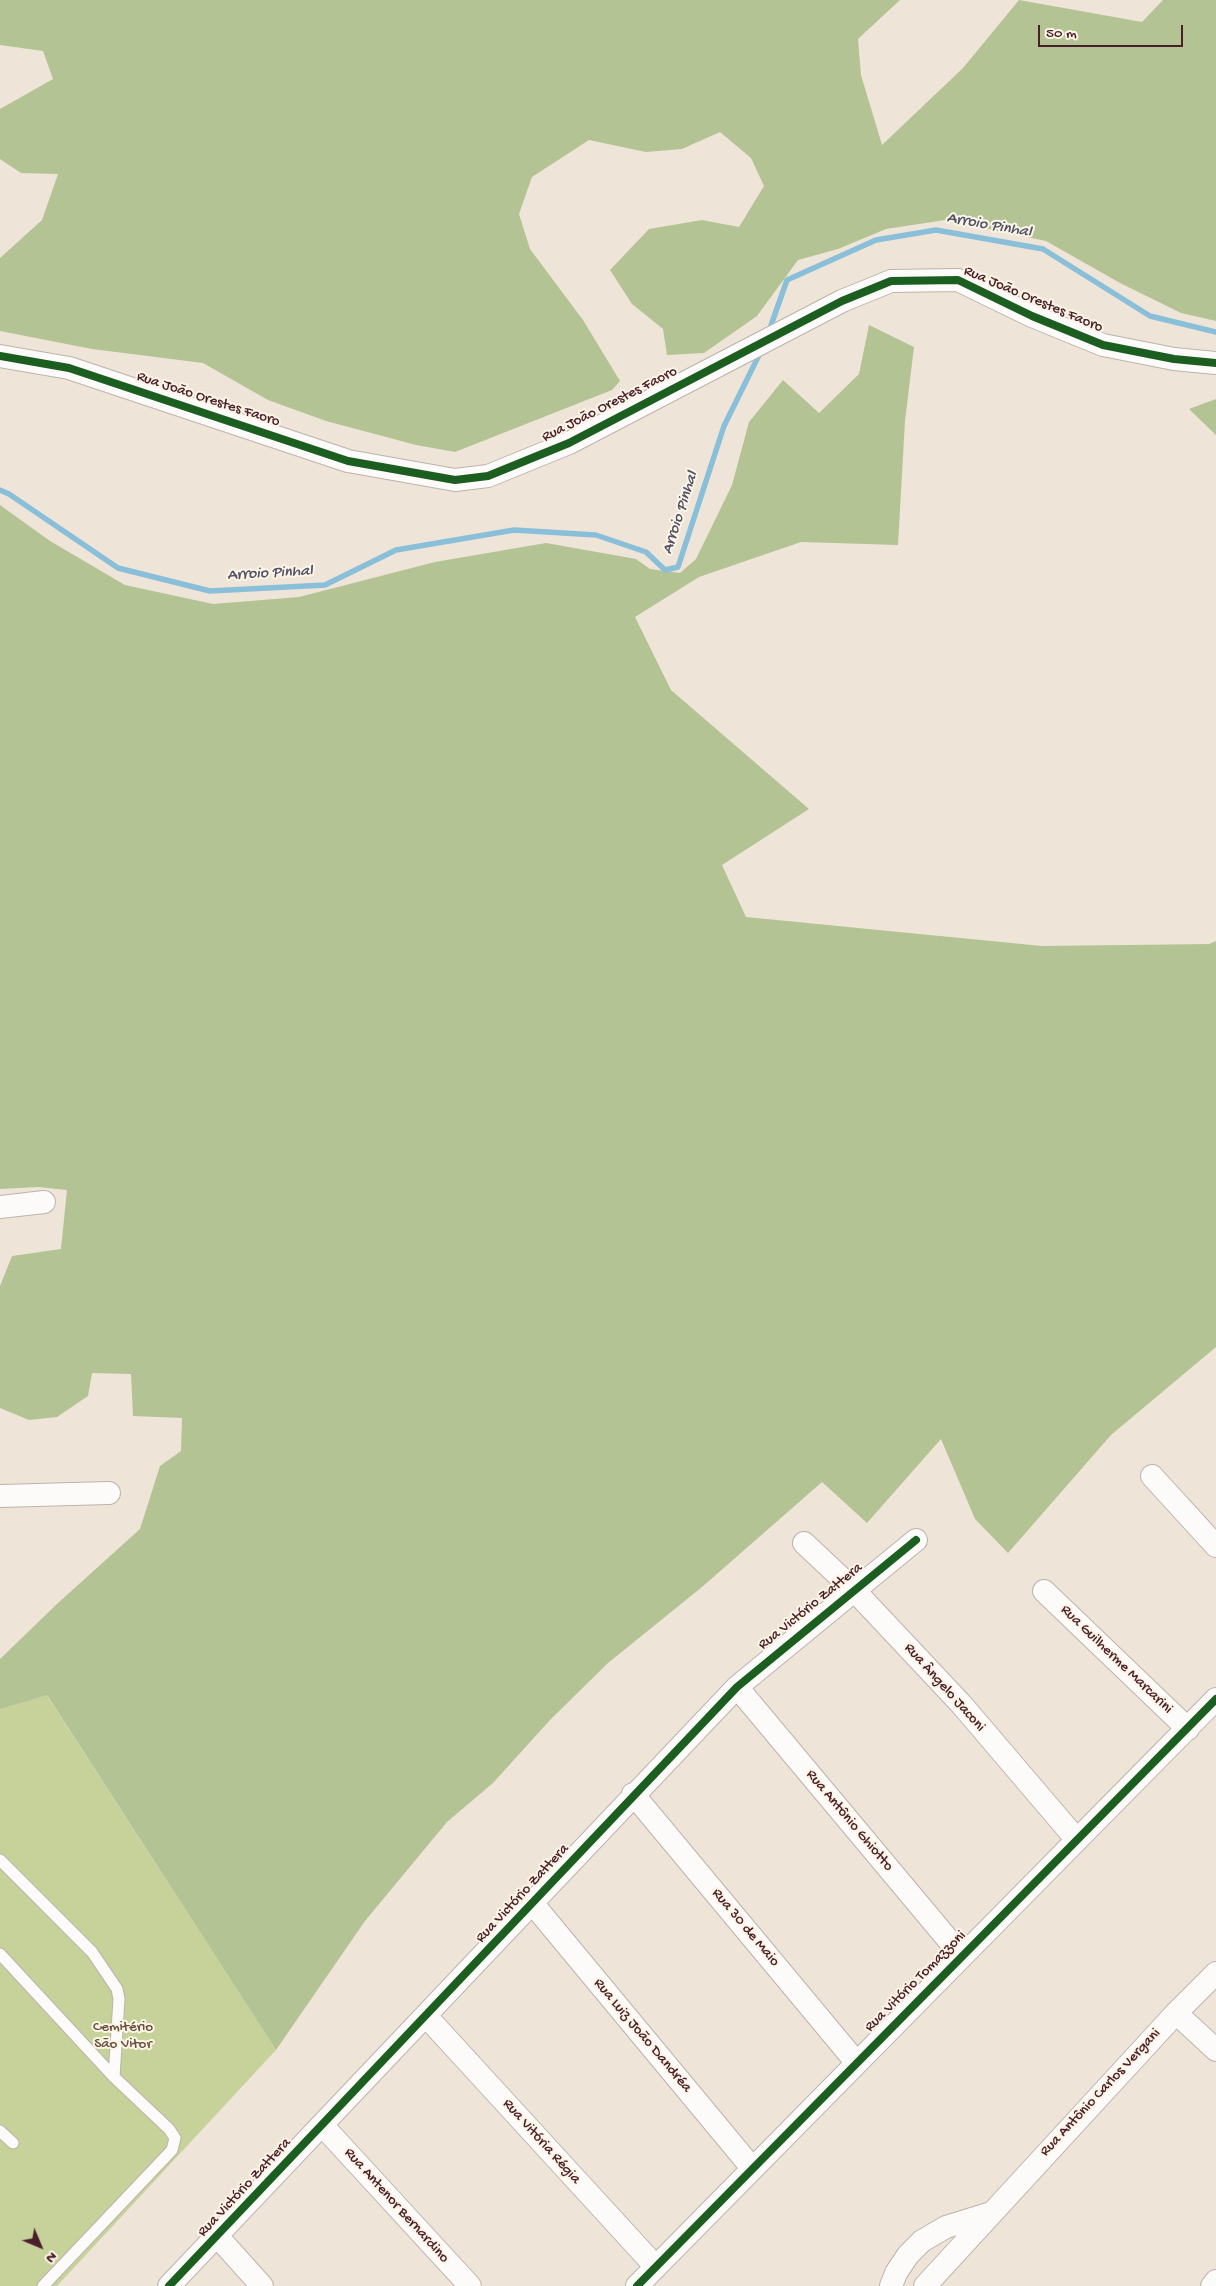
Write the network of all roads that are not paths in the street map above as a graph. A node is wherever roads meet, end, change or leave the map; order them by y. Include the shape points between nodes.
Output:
1 (0, 356) edge
2 (1216, 364) edge
3 (44, 1202) dead end
4 (0, 1207) edge
5 (1152, 1476) dead end
6 (109, 1493) dead end
7 (0, 1496) edge
8 (916, 1540) dead end
9 (804, 1543) dead end
10 (1216, 1546) edge
11 (854, 1590) junction
12 (1044, 1591) dead end
13 (737, 1687) junction
14 (1216, 1699) edge
15 (1188, 1729) junction
16 (633, 1794) junction
17 (1077, 1840) junction
18 (0, 1860) edge
19 (533, 1904) junction
20 (0, 1954) edge
21 (961, 1955) junction
22 (1216, 1973) edge
23 (1176, 2012) junction
24 (426, 2016) junction
25 (1216, 2050) edge
26 (856, 2062) junction
27 (114, 2078) junction
28 (323, 2126) junction
29 (0, 2130) edge
30 (13, 2143) dead end
31 (752, 2168) junction
32 (989, 2214) junction
33 (218, 2237) junction
34 (656, 2267) junction
35 (1216, 2282) edge
36 (44, 2286) edge
37 (169, 2286) edge
38 (262, 2286) edge
39 (470, 2286) edge
40 (637, 2286) edge
41 (892, 2286) edge
42 (925, 2286) edge
43 (1212, 2286) edge

1 - 2 street, Rua João Orestes Faoro via 70,368 348,461 455,480 488,476 569,443 842,301 891,280 958,280 1032,316 1103,345
3 - 4 street
5 - 10 street
6 - 7 street
8 - 11 street, Rua Victório Zattera
9 - 11 street, Rua Ângelo Jaconi
11 - 13 street, Rua Victório Zattera
11 - 17 street, Rua Ângelo Jaconi via 962,1705
12 - 15 street, Rua Guilherme Marcarini
13 - 16 street, Rua Victório Zattera
13 - 21 street, Rua Antônio Ghiotto
14 - 15 street, Rua Vitório Tomazzoni
15 - 17 street, Rua Vitório Tomazzoni
16 - 19 street, Rua Victório Zattera
16 - 26 street, Rua 30 de Maio
17 - 21 street, Rua Vitório Tomazzoni
18 - 27 lane via 92,1952 118,1989
19 - 24 street, Rua Victório Zattera
19 - 31 street, Rua Luiz João Dandréa
20 - 27 lane
21 - 26 street, Rua Vitório Tomazzoni
22 - 23 street, Rua Antônio Carlos Vergani
23 - 25 street
23 - 32 street, Rua Antônio Carlos Vergani
24 - 28 street, Rua Victório Zattera
24 - 34 street, Rua Vitória Régia
26 - 31 street, Rua Vitório Tomazzoni
27 - 36 lane via 170,2129 175,2138 172,2150
28 - 33 street, Rua Victório Zattera
28 - 39 street, Rua Antenor Bernardino
29 - 30 lane
31 - 34 street, Rua Vitório Tomazzoni
32 - 41 street via 946,2227 922,2241 908,2255
32 - 42 street, Rua Antônio Carlos Vergani
33 - 37 street, Rua Victório Zattera
33 - 38 street
34 - 40 street, Rua Vitório Tomazzoni
35 - 43 street

